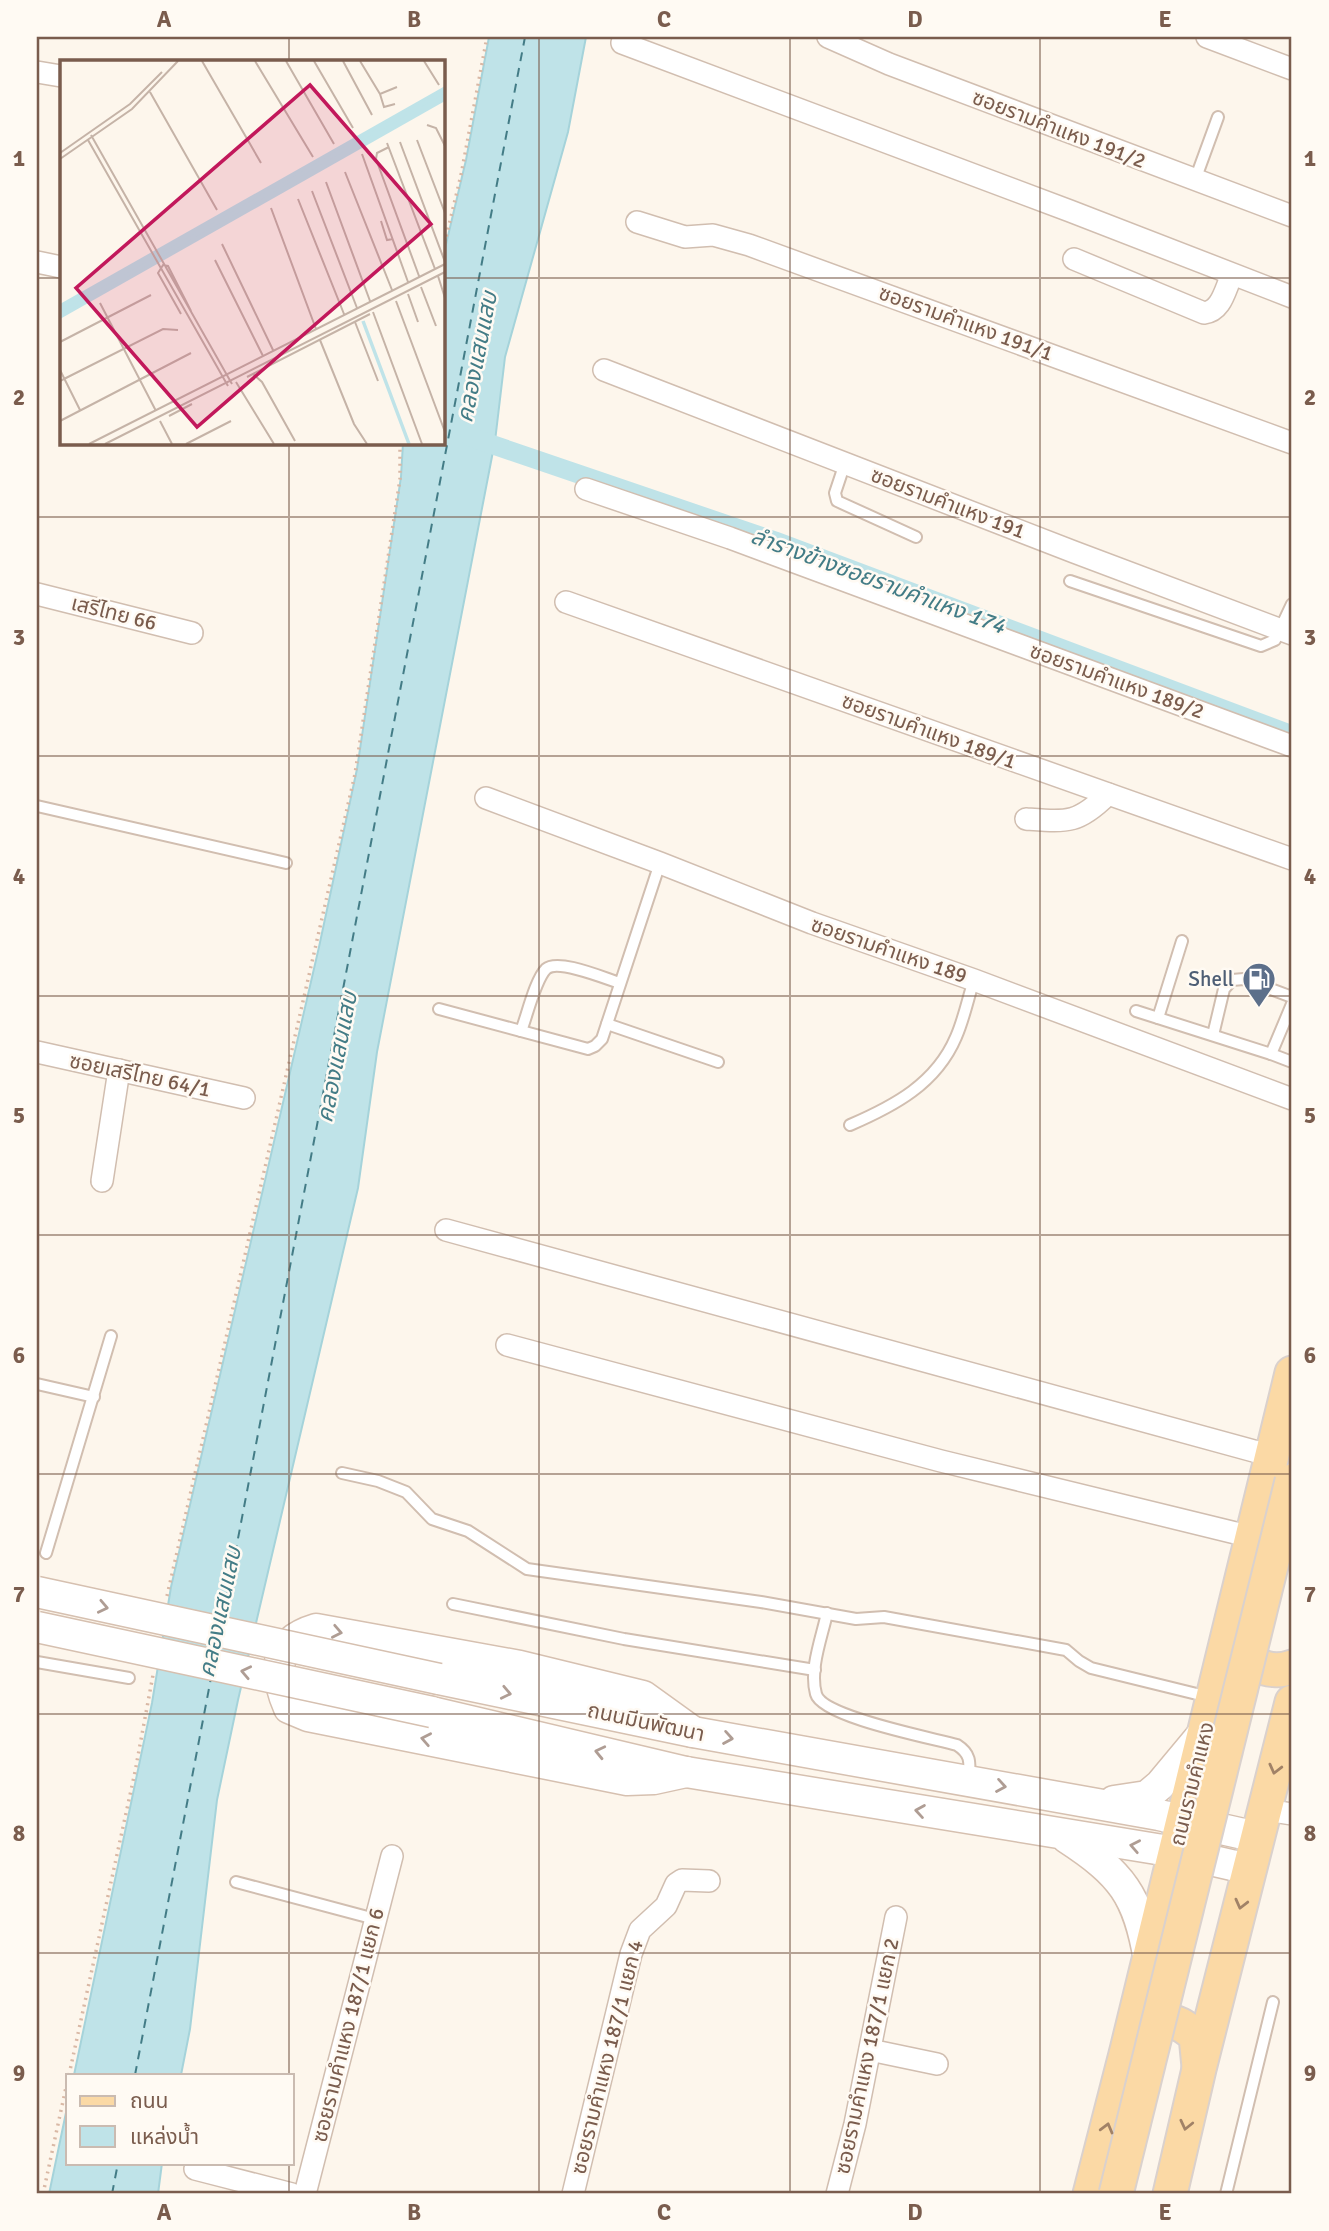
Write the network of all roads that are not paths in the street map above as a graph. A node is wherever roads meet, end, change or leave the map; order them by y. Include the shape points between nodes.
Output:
1 (828, 37) edge
2 (1207, 37) edge
3 (622, 43) dead end
4 (1292, 69) edge
5 (37, 72) edge
6 (60, 76) edge
7 (1218, 117) dead end
8 (1195, 180) junction
9 (1292, 216) edge
10 (636, 222) dead end
11 (1074, 259) dead end
12 (37, 262) edge
13 (60, 267) edge
14 (1231, 275) junction
15 (1292, 297) edge
16 (604, 370) dead end
17 (1292, 443) edge
18 (845, 463) junction
19 (586, 489) dead end
20 (916, 537) dead end
21 (1070, 582) dead end
22 (37, 594) edge
23 (566, 602) dead end
24 (1292, 604) edge
25 (1286, 632) edge
26 (192, 633) dead end
27 (1292, 746) edge
28 (1108, 794) junction
29 (486, 798) dead end
30 (37, 806) edge
31 (1026, 819) dead end
32 (1292, 859) edge
33 (286, 863) dead end
34 (660, 863) junction
35 (1182, 942) dead end
36 (974, 980) junction
37 (620, 983) junction
38 (1292, 998) edge
39 (1292, 1004) edge
40 (439, 1009) dead end
41 (1136, 1010) dead end
42 (1158, 1018) junction
43 (607, 1024) junction
44 (521, 1031) junction
45 (1213, 1035) junction
46 (37, 1052) edge
47 (1271, 1054) junction
48 (718, 1062) dead end
49 (1292, 1062) edge
50 (119, 1070) junction
51 (244, 1098) dead end
52 (1292, 1099) edge
53 (850, 1125) dead end
54 (102, 1181) dead end
55 (446, 1230) dead end
56 (111, 1336) dead end
57 (507, 1345) dead end
58 (1292, 1373) edge
59 (37, 1384) edge
60 (94, 1397) junction
61 (1282, 1469) edge
62 (342, 1473) dead end
63 (1252, 1536) junction
64 (46, 1553) dead end
65 (1292, 1557) edge
66 (37, 1592) edge
67 (453, 1604) dead end
68 (827, 1613) junction
69 (1232, 1622) junction
70 (37, 1627) edge
71 (37, 1662) edge
72 (1292, 1667) edge
73 (815, 1670) junction
74 (129, 1678) dead end
75 (1214, 1698) junction
76 (1292, 1703) edge
77 (1205, 1731) junction
78 (694, 1732) junction
79 (686, 1772) junction
80 (968, 1781) junction
81 (1093, 1802) junction
82 (1184, 1820) junction
83 (1266, 1833) edge
84 (1060, 1834) junction
85 (1175, 1852) junction
86 (392, 1856) dead end
87 (709, 1881) dead end
88 (236, 1882) dead end
89 (897, 1917) dead end
90 (375, 1919) junction
91 (1149, 1960) junction
92 (1273, 2002) dead end
93 (870, 2050) junction
94 (1127, 2050) junction
95 (937, 2064) dead end
96 (1199, 2069) junction
97 (195, 2169) dead end
98 (292, 2194) edge
99 (305, 2194) edge
100 (573, 2194) edge
101 (837, 2194) edge
102 (1090, 2194) edge
103 (1115, 2194) edge
104 (1134, 2194) edge
105 (1170, 2194) edge
106 (1226, 2194) edge

1 - 8 street, ซอยรามคำแหง 191/2
2 - 4 street
3 - 14 street
5 - 6 street
7 - 8 lane
8 - 9 street, ซอยรามคำแหง 191/2
10 - 17 street, ซอยรามคำแหง 191/1 via 685,237 713,235 749,245
11 - 14 street via 1204,313 1218,307
12 - 13 street
14 - 15 street
16 - 18 street, ซอยรามคำแหง 191
18 - 20 lane via 837,500
18 - 25 street, ซอยรามคำแหง 191
19 - 27 street, ซอยรามคำแหง 189/2
21 - 25 lane via 1261,646
22 - 26 street, เสรีไทย 66
23 - 28 street, ซอยรามคำแหง 189/1
24 - 25 lane
28 - 31 street via 1091,811 1074,819
28 - 32 street, ซอยรามคำแหง 189/1
29 - 34 street, ซอยรามคำแหง 189
30 - 33 lane
34 - 36 street, ซอยรามคำแหง 189
34 - 37 lane
35 - 42 lane
36 - 52 street, ซอยรามคำแหง 189
36 - 53 lane via 956,1038 935,1071 910,1095
37 - 43 lane
37 - 44 lane via 554,965 541,977
38 - 45 lane via 1244,979 1232,979 1224,989
39 - 47 lane
40 - 44 lane
41 - 42 lane
42 - 45 lane
43 - 44 lane via 602,1038 588,1049
43 - 48 lane
45 - 47 lane
46 - 50 street, ซอยเสรีไทย 64/1
47 - 49 lane
50 - 51 street, ซอยเสรีไทย 64/1
50 - 54 street
55 - 61 street
56 - 60 lane
57 - 63 street via 941,1461
58 - 61 main road, ถนนรามคำแหง
59 - 60 lane
60 - 64 lane
61 - 63 main road, ถนนรามคำแหง
61 - 103 main road, ถนนรามคำแหง, bridge
62 - 68 lane via 406,1492 432,1519 467,1531 527,1569
63 - 69 main road, ถนนรามคำแหง
65 - 104 main road, ถนนรามคำแหง
66 -> 78 street, ถนนมีนพัฒนา, bridge
67 - 73 lane via 624,1639
68 - 73 lane
68 - 75 lane via 856,1619 884,1616 1066,1650 1091,1668
69 - 72 main road via 1237,1642 1252,1663 1283,1670
69 - 75 main road, ถนนรามคำแหง
79 -> 70 street, ถนนมีนพัฒนา, bridge
71 - 74 lane
73 - 80 lane via 816,1696 845,1716 966,1751
75 - 77 main road, ถนนรามคำแหง
76 -> 83 main road
77 - 81 street via 1147,1796
77 - 82 main road, ถนนรามคำแหง
79 -> 78 street via 627,1780 308,1716 289,1708 280,1687 279,1668 282,1653 293,1641 316,1629 520,1666 643,1696
78 -> 80 street, ถนนมีนพัฒนา
84 -> 79 street, ถนนมีนพัฒนา
80 -> 81 street, ถนนมีนพัฒนา
81 - 82 street, ถนนมีนพัฒนา
82 - 83 street, ถนนมีนพัฒนา
82 - 85 main road, ถนนรามคำแหง
83 - 85 street, ถนนมีนพัฒนา
83 -> 96 main road
85 -> 84 street, ถนนมีนพัฒนา
84 - 91 street via 1097,1858 1125,1888 1143,1925
85 - 91 main road, ถนนรามคำแหง
86 - 90 street, ซอยรามคำแหง 187/1 แยก 6
87 - 100 street, ซอยรามคำแหง 187/1 แยก 4 via 676,1884 666,1906 640,1930
88 - 90 lane
89 - 93 street, ซอยรามคำแหง 187/1 แยก 2
90 - 99 street, ซอยรามคำแหง 187/1 แยก 6
91 - 94 main road, ถนนรามคำแหง
92 - 106 lane
93 - 95 street
93 - 101 street, ซอยรามคำแหง 187/1 แยก 2
94 - 96 main road via 1152,2026 1164,2020 1176,2022 1196,2036
102 -> 94 main road, ถนนรามคำแหง
96 -> 105 main road
97 - 98 street

